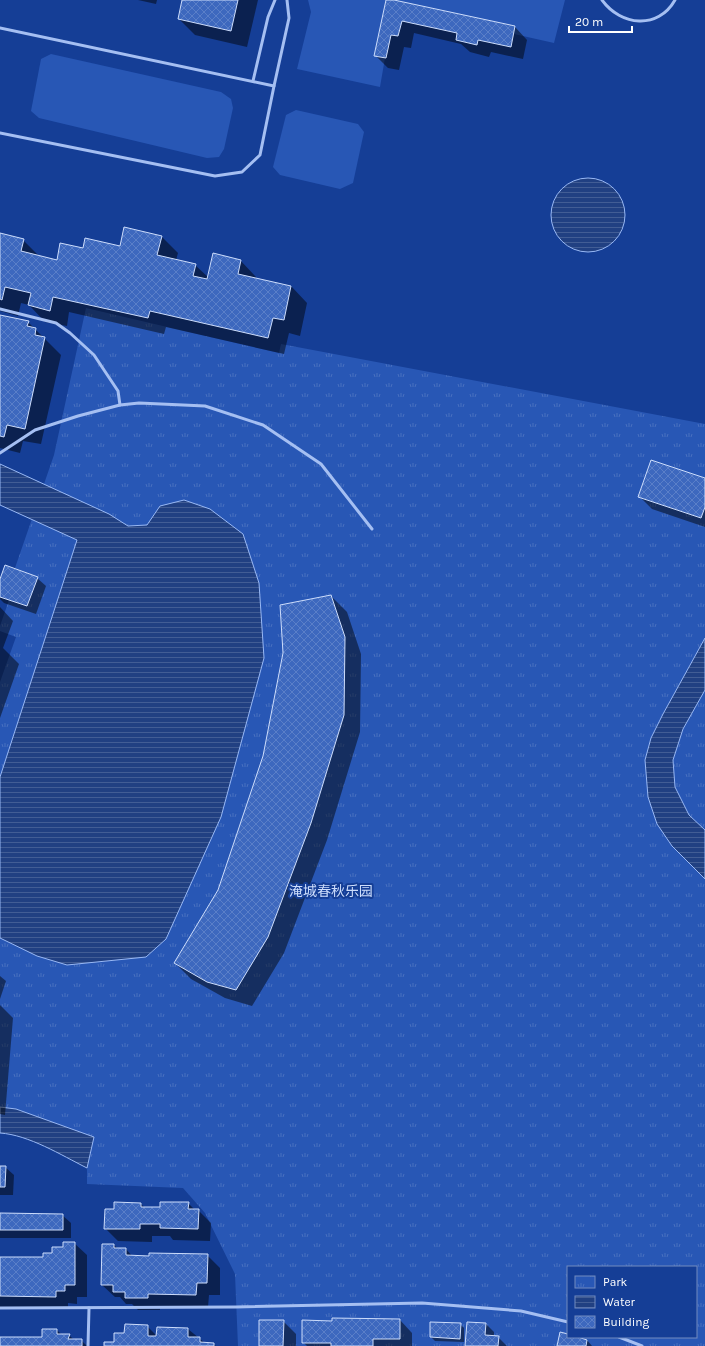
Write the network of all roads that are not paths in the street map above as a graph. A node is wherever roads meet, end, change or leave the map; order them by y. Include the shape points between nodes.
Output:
1 (275, 0) edge
2 (287, 0) edge
3 (602, 0) edge
4 (675, 0) edge
5 (0, 28) edge
6 (253, 81) junction
7 (274, 86) junction
8 (0, 133) edge
9 (0, 309) edge
10 (120, 405) junction
11 (0, 452) edge
12 (372, 528) dead end
13 (0, 1308) edge
14 (89, 1308) junction
15 (567, 1322) edge
16 (622, 1338) edge
17 (88, 1346) edge
18 (642, 1346) edge

1 - 6 lane via 268,17
2 - 7 lane via 289,18
3 - 4 lane via 608,9 620,17 634,21 648,20 661,15
5 - 6 lane
6 - 7 lane
7 - 8 lane via 260,155 242,172 215,176
9 - 10 lane via 56,323 70,333 94,355 118,390
10 - 11 lane via 35,430
10 - 12 lane via 139,403 205,406 263,425 321,464
13 - 14 lane
14 - 15 lane via 422,1303 521,1311
14 - 17 lane
16 - 18 lane

